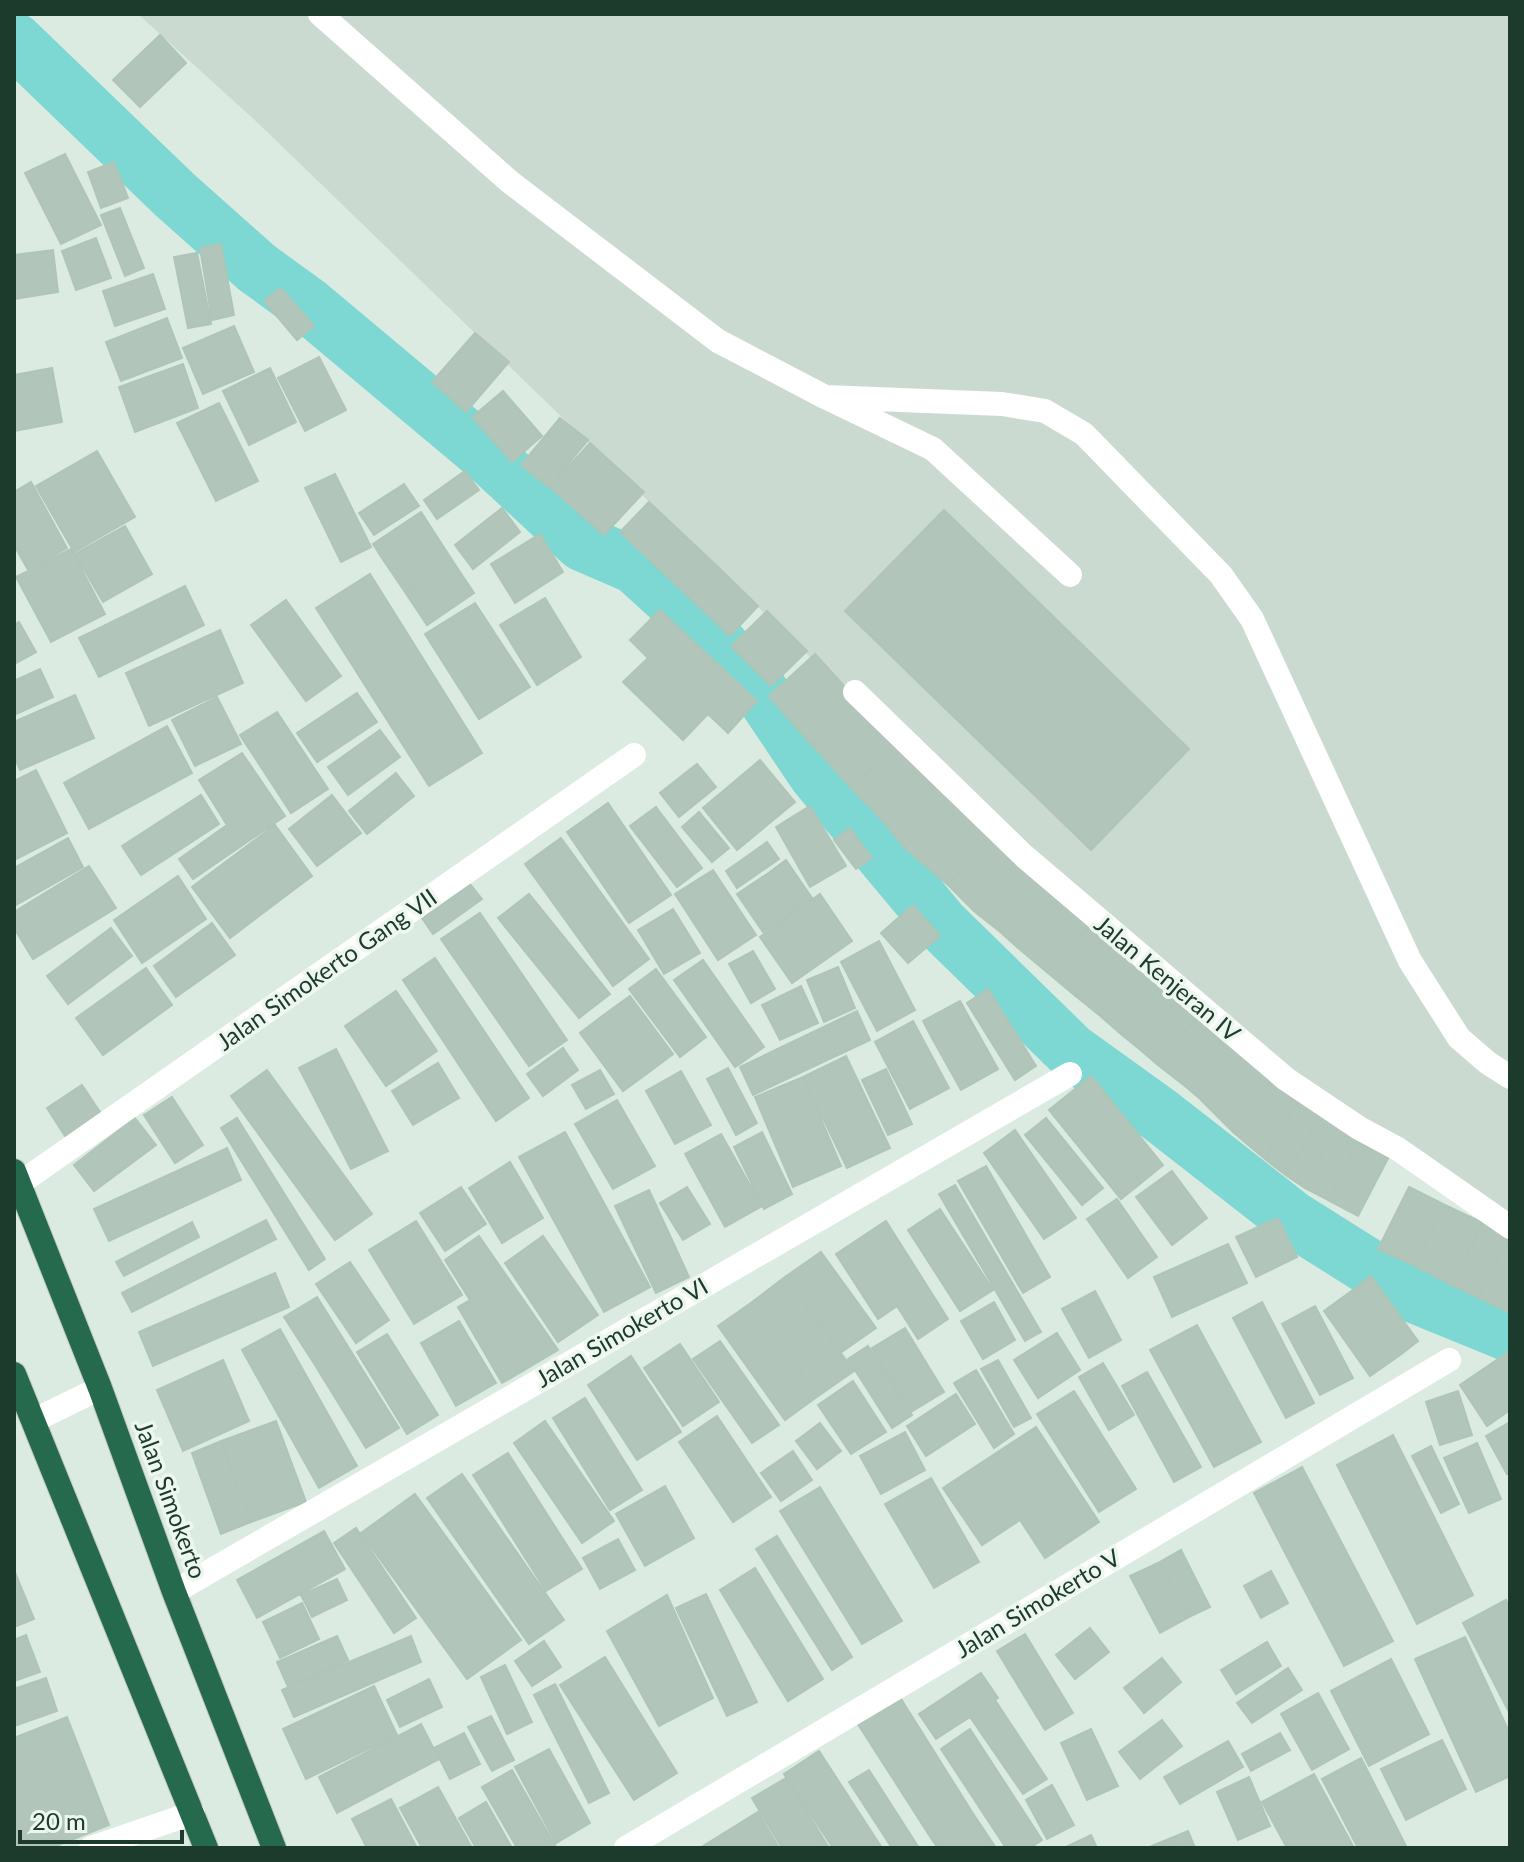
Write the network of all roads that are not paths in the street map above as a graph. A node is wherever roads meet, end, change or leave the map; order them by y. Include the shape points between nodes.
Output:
1 (320, 14) edge
2 (825, 397) junction
3 (1070, 575) dead end
4 (855, 692) dead end
5 (634, 755) dead end
6 (1070, 1074) dead end
7 (1510, 1077) edge
8 (17, 1177) edge
9 (1510, 1227) edge
10 (1449, 1360) dead end
11 (14, 1374) edge
12 (100, 1388) junction
13 (33, 1421) junction
14 (174, 1592) junction
15 (193, 1813) junction
16 (91, 1848) edge
17 (206, 1848) edge
18 (274, 1848) edge
19 (626, 1848) edge

1 - 2 street via 510,182 706,332
2 - 3 street via 933,449
2 - 7 street via 1002,404 1045,411 1084,434 1221,575 1252,619 1410,961 1459,1038
4 - 9 street, Jalan Kenjeran IV via 1024,856 1286,1079
5 - 8 street, Jalan Simokerto Gang VII
6 - 14 street, Jalan Simokerto VI
8 - 12 highway, Jalan Simokerto
10 - 19 street, Jalan Simokerto V
11 - 13 highway
12 - 13 street
12 - 14 highway, Jalan Simokerto
13 - 15 highway
14 - 18 highway, Jalan Simokerto
15 - 16 street
15 - 17 highway

